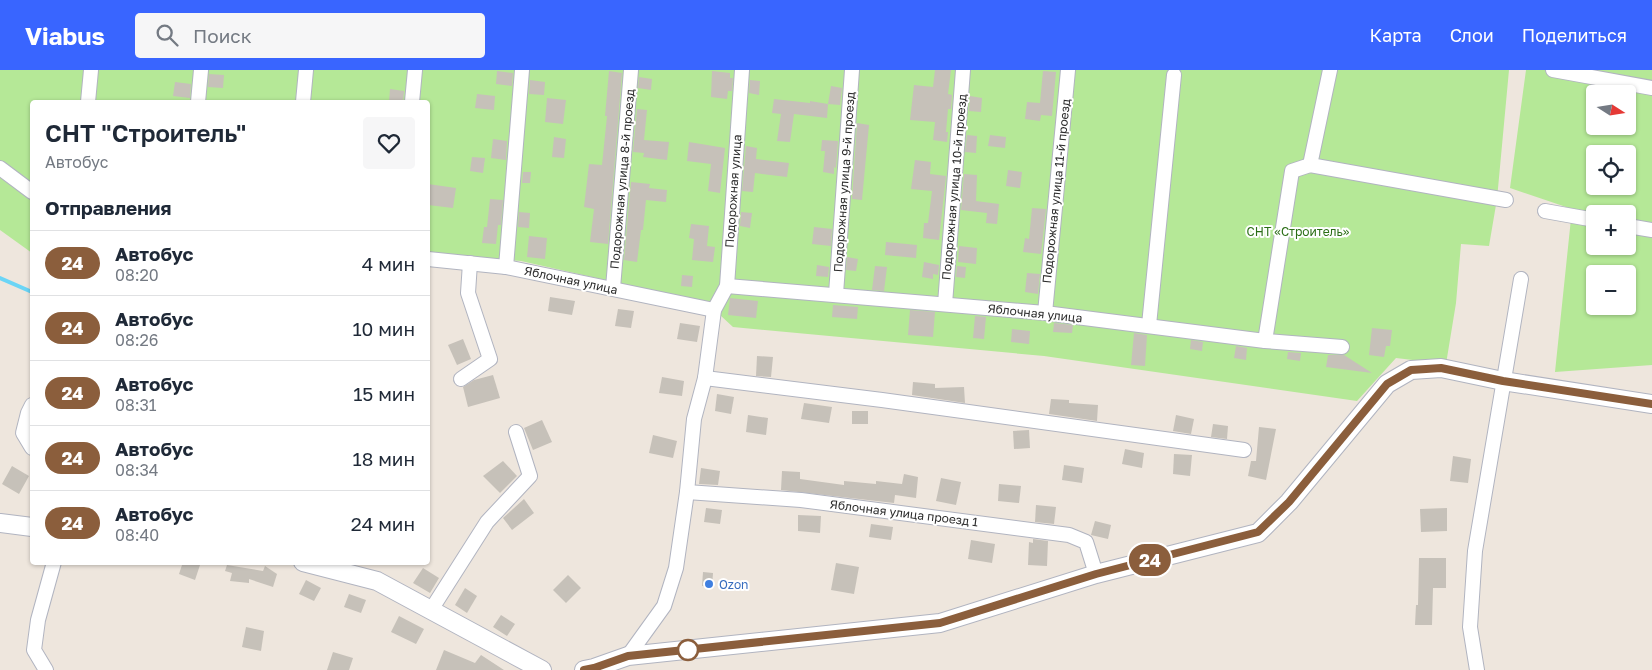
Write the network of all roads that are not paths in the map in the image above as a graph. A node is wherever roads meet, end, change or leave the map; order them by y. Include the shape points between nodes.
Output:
1 (91, 70) edge
2 (201, 70) edge
3 (306, 70) edge
4 (415, 70) edge
5 (522, 70) edge
6 (631, 70) edge
7 (742, 70) edge
8 (852, 70) edge
9 (963, 70) edge
10 (1068, 70) edge
11 (1330, 70) edge
12 (1553, 70) edge
13 (1174, 75) dead end
14 (1652, 88) edge
15 (88, 100) edge
16 (198, 100) edge
17 (303, 100) edge
18 (412, 100) edge
19 (1310, 166) junction
20 (0, 168) edge
21 (30, 190) edge
22 (1506, 200) dead end
23 (1544, 211) dead end
24 (1586, 218) edge
25 (1636, 227) edge
26 (1652, 230) edge
27 (430, 258) edge
28 (470, 263) junction
29 (506, 267) junction
30 (1521, 279) dead end
31 (727, 286) junction
32 (613, 288) junction
33 (836, 294) junction
34 (944, 304) junction
35 (714, 310) junction
36 (1045, 313) junction
37 (1150, 326) junction
38 (1265, 341) junction
39 (1342, 347) dead end
40 (704, 378) junction
41 (461, 379) dead end
42 (1503, 381) junction
43 (1652, 404) edge
44 (30, 409) edge
45 (516, 432) dead end
46 (30, 445) edge
47 (1244, 450) dead end
48 (687, 492) junction
49 (0, 523) edge
50 (30, 527) edge
51 (53, 565) edge
52 (315, 565) edge
53 (1096, 574) junction
54 (431, 610) junction
55 (628, 656) junction
56 (46, 670) edge
57 (542, 670) edge
58 (584, 670) edge
59 (1477, 670) edge

1 - 15 street
2 - 16 street
3 - 17 street
4 - 18 street
5 - 29 street
6 - 32 street, Подорожная улица 8-й проезд
7 - 31 street, Подорожная улица
8 - 33 street, Подорожная улица 9-й проезд
9 - 34 street, Подорожная улица 10-й проезд
10 - 36 street, Подорожная улица 11-й проезд
11 - 19 street
12 - 14 street
13 - 37 street
19 - 22 street
19 - 38 street via 1292,171
20 - 21 street
23 - 24 street
25 - 26 street
27 - 28 street, Яблочная улица
28 - 29 street, Яблочная улица
28 - 41 street via 468,293 490,359
29 - 32 street, Яблочная улица
30 - 42 street
31 - 33 street, Яблочная улица
31 - 35 street, Подорожная улица
32 - 35 street, Яблочная улица
33 - 34 street, Яблочная улица
34 - 36 street, Яблочная улица
35 - 40 street
36 - 37 street, Яблочная улица
37 - 38 street, Яблочная улица
38 - 39 street, Яблочная улица
40 - 47 street
40 - 48 street via 694,420
42 - 43 street
42 - 53 street via 1441,368 1411,370 1387,384 1289,502 1258,532
42 - 59 street via 1475,551 1470,627
44 - 46 street via 23,433
45 - 54 street via 530,476 487,522
48 - 53 street, Яблочная улица проезд 1 via 801,500 1069,534 1086,542
48 - 55 street via 676,568 664,606
49 - 50 street
51 - 56 street via 38,620 34,650
52 - 54 street via 377,581
53 - 55 street via 940,623
54 - 57 street
55 - 58 street

